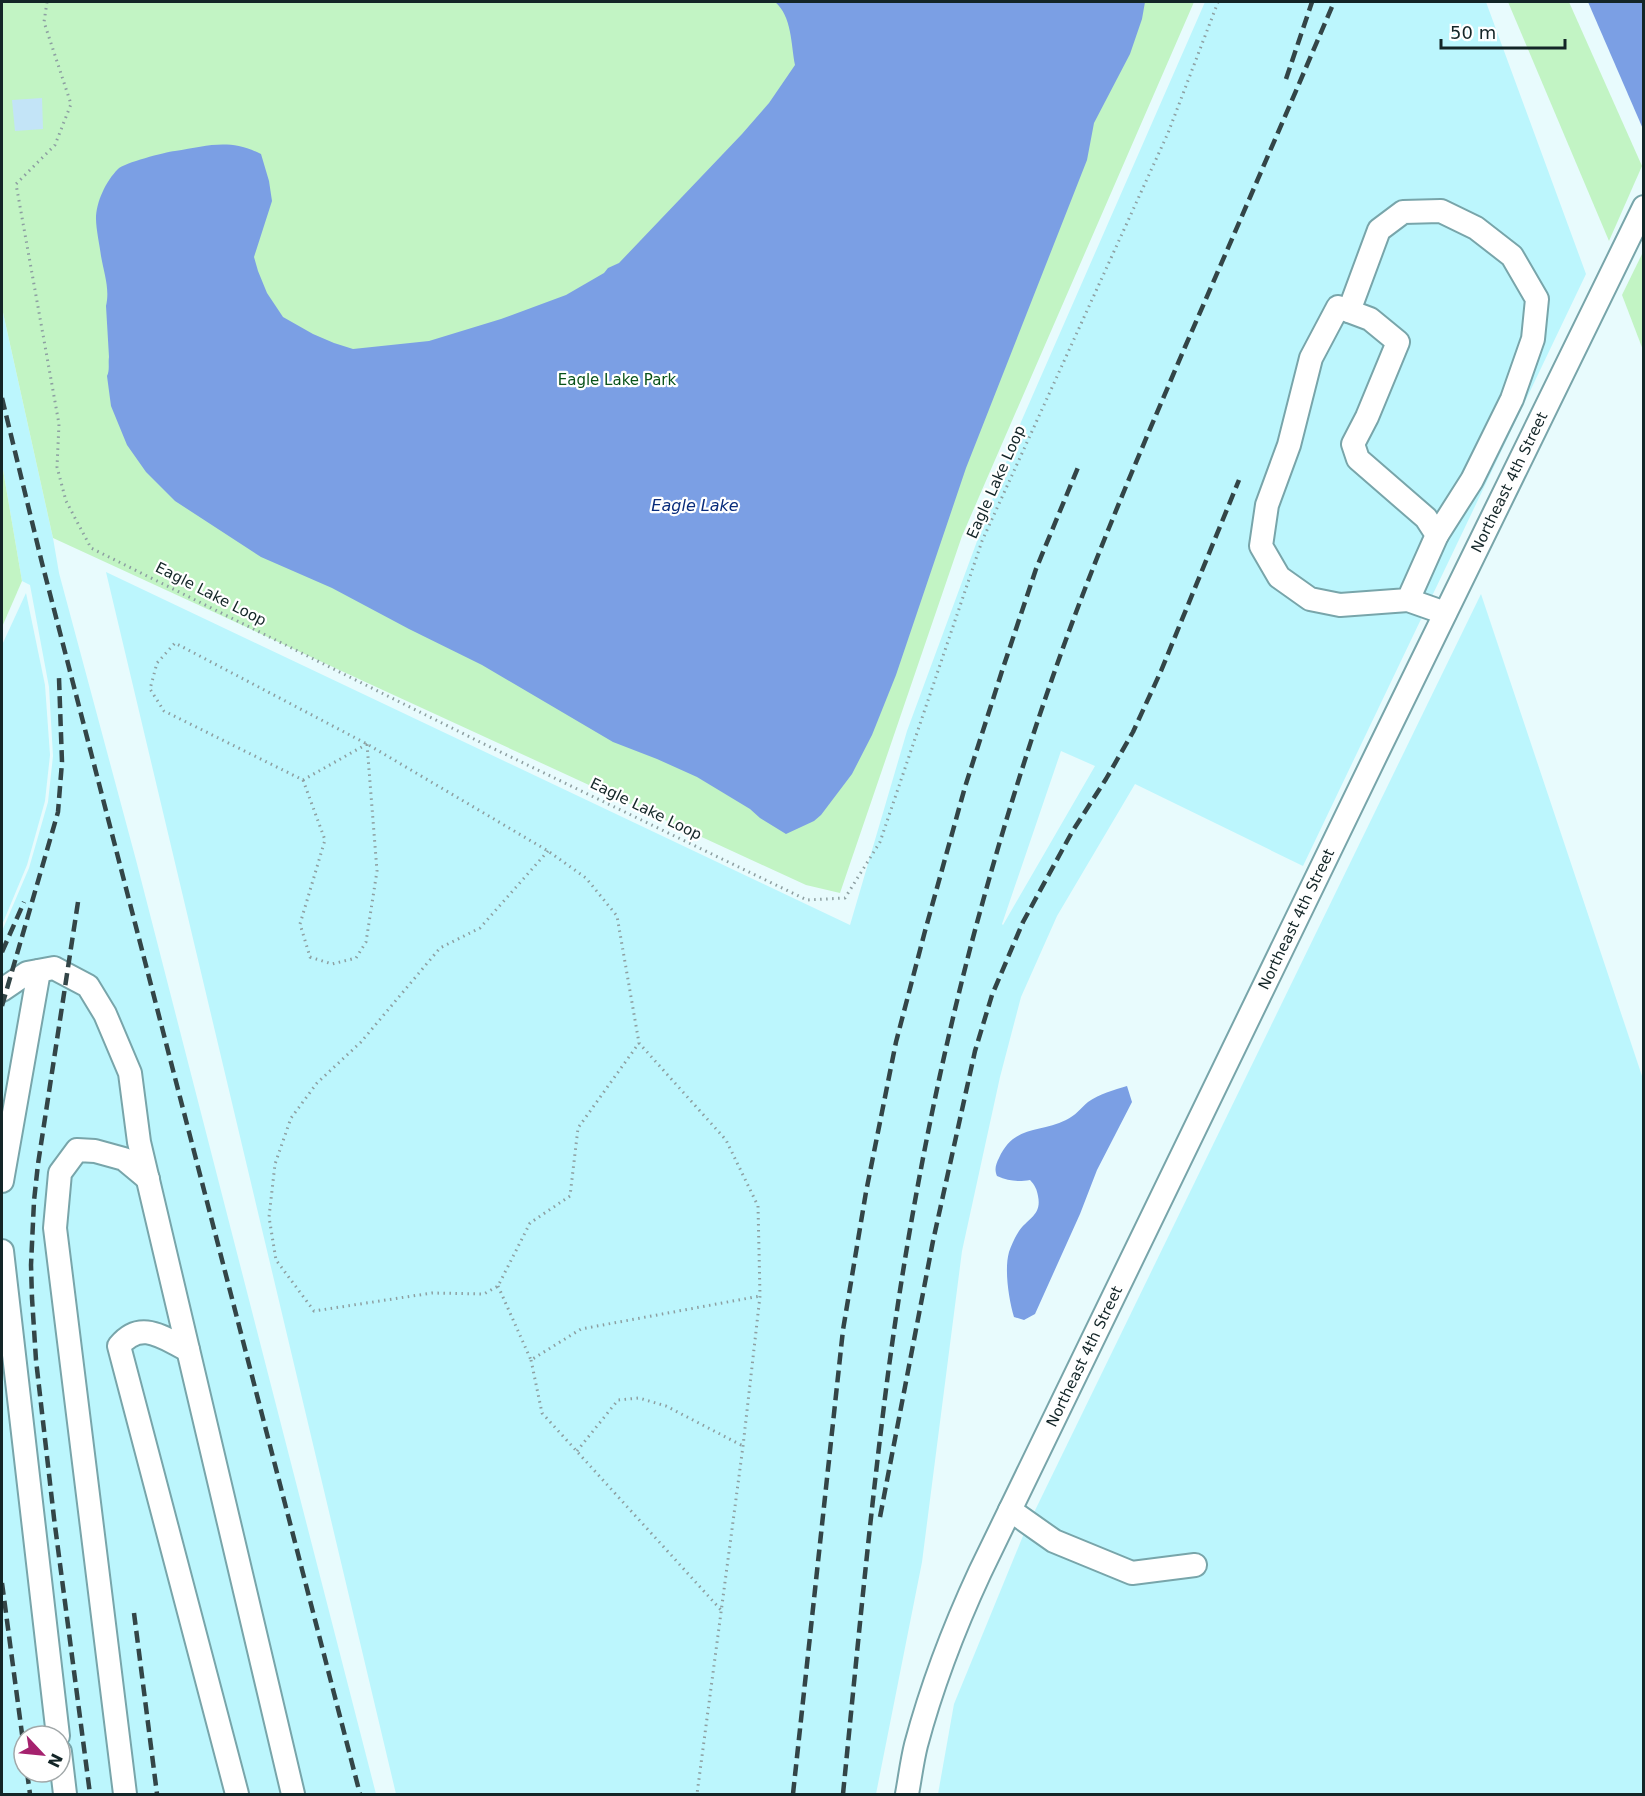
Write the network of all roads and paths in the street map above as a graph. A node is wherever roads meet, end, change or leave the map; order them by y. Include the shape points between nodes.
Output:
1 (46, 2) edge
2 (1218, 2) edge
3 (1644, 207) edge
4 (1349, 311) junction
5 (1437, 535) junction
6 (1408, 600) junction
7 (1444, 614) junction
8 (368, 744) junction
9 (303, 780) junction
10 (548, 851) junction
11 (39, 970) junction
12 (2, 990) edge
13 (639, 1043) junction
14 (148, 1179) junction
15 (2, 1181) edge
16 (2, 1251) edge
17 (498, 1286) junction
18 (760, 1296) junction
19 (188, 1350) junction
20 (531, 1360) junction
21 (743, 1446) junction
22 (576, 1451) junction
23 (1010, 1510) junction
24 (1195, 1565) dead end
25 (721, 1610) junction
26 (57, 1724) edge
27 (126, 1794) edge
28 (237, 1794) edge
29 (293, 1794) edge
30 (697, 1794) edge
31 (907, 1794) edge

1 - 2 path, Eagle Lake Loop via 44,22 71,104 56,145 16,184 59,424 57,467 66,501 91,548 807,900 845,898 880,842 982,541 1168,133
3 - 7 street, Northeast 4th Street
4 - 5 street via 1370,319 1398,342 1353,444 1358,459 1426,518
4 - 5 street via 1379,230 1403,212 1441,211 1476,228 1512,256 1537,299 1533,339 1512,399 1472,480
4 - 6 street via 1338,307 1311,358 1289,445 1267,505 1261,546 1279,578 1310,599 1340,605
5 - 6 street
6 - 7 street
7 - 23 street, Northeast 4th Street
8 - 9 path
8 - 9 path via 377,871 371,912 366,942 356,958 332,964 310,957 300,924 325,840
8 - 9 path via 175,643 157,663 150,689 164,711
8 - 10 path
10 - 13 path via 586,878 617,916
10 - 17 path via 480,928 440,948 361,1042 317,1083 291,1118 274,1164 269,1217 276,1260 314,1311 432,1293 484,1294
11 - 12 street via 27,973
11 - 14 street via 54,968 88,986 105,1014 130,1073
11 - 15 street
13 - 17 path via 578,1128 570,1196 530,1222
13 - 18 path via 726,1140 758,1206
14 - 19 street
14 - 27 street via 124,1159 77,1150 60,1173 55,1228
16 - 26 street
17 - 20 path
18 - 20 path via 581,1329
18 - 21 path
19 - 28 street via 141,1331 127,1336 119,1346
19 - 29 street
20 - 22 path via 542,1413
21 - 22 path via 666,1406 639,1398 618,1400
21 - 25 path
22 - 25 path
23 - 24 street via 1054,1541 1132,1573
23 - 31 street, Northeast 4th Street via 952,1633 916,1746
25 - 30 path

